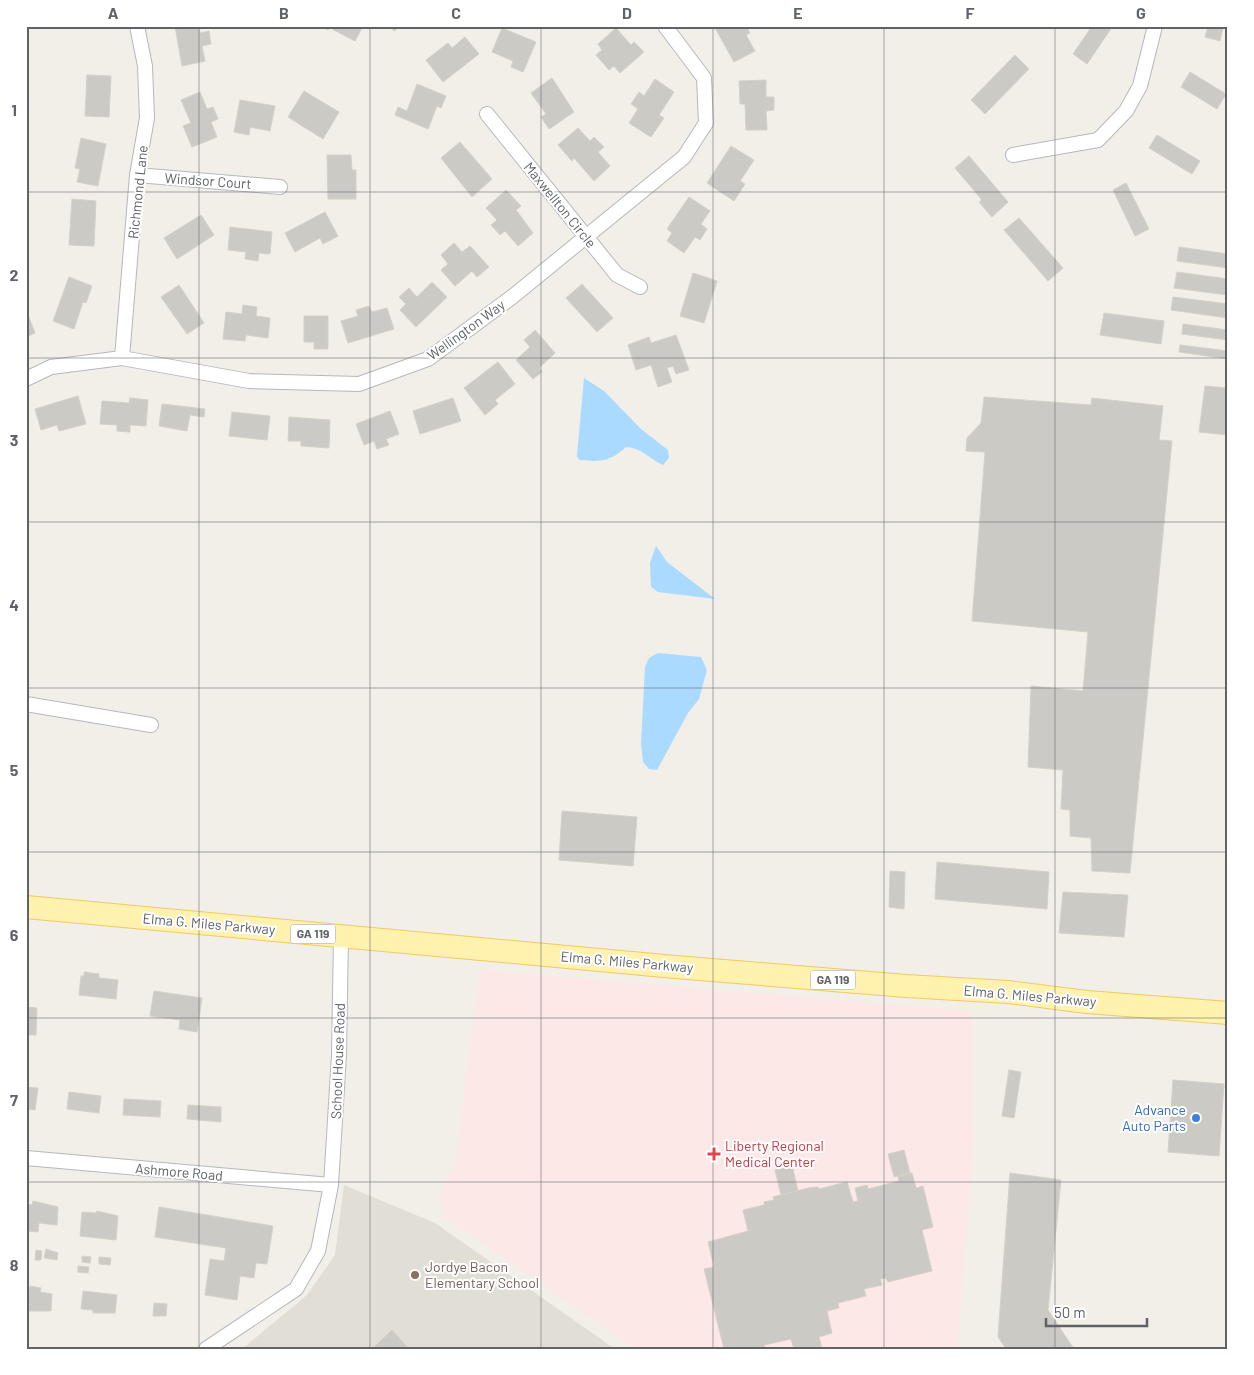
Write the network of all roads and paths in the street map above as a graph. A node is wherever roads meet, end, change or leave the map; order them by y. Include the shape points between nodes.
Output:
1 (137, 26) edge
2 (665, 26) edge
3 (1155, 26) edge
4 (487, 114) dead end
5 (1013, 155) dead end
6 (137, 176) junction
7 (280, 187) dead end
8 (586, 238) junction
9 (640, 287) dead end
10 (122, 358) junction
11 (26, 379) edge
12 (26, 704) edge
13 (152, 725) dead end
14 (26, 907) edge
15 (341, 936) junction
16 (1228, 1013) edge
17 (26, 1158) edge
18 (332, 1186) junction
19 (206, 1349) edge

1 - 6 street, Richmond Lane via 145,66 147,118
2 - 8 street, Wellington Way via 704,78 706,123 684,158
3 - 5 street via 1140,86 1126,111 1098,140
4 - 8 street, Maxwellton Circle
6 - 7 street, Windsor Court
6 - 10 street, Richmond Lane
8 - 9 street, Maxwellton Circle via 617,275
8 - 10 street, Wellington Way via 428,359 359,384 249,381
10 - 11 street, Wellington Way via 51,367
12 - 13 street
14 - 15 main road, Elma G. Miles Parkway / GA 119
15 - 16 main road, Elma G. Miles Parkway / GA 119
15 - 18 street, School House Road
17 - 18 street, Ashmore Road
18 - 19 street, School House Road via 318,1252 296,1289

